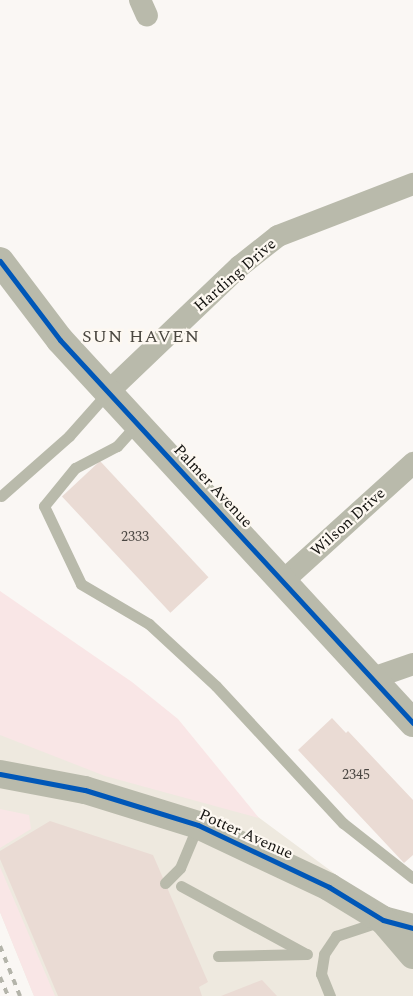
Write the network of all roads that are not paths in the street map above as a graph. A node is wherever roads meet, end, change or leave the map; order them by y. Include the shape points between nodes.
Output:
1 (413, 184) edge
2 (0, 261) edge
3 (108, 392) junction
4 (138, 424) junction
5 (413, 463) edge
6 (0, 496) edge
7 (283, 581) junction
8 (413, 664) edge
9 (373, 678) junction
10 (413, 723) edge
11 (0, 774) edge
12 (198, 825) junction
13 (413, 878) edge
14 (165, 883) dead end
15 (181, 886) dead end
16 (413, 910) edge
17 (383, 920) junction
18 (413, 928) edge
19 (306, 954) junction
20 (324, 954) junction
21 (413, 955) edge
22 (218, 956) dead end
23 (330, 996) edge

1 - 3 street, Harding Drive via 278,236 240,266
2 - 3 street, Palmer Avenue via 60,340
3 - 4 street, Palmer Avenue
3 - 6 lane via 69,436
4 - 7 street, Palmer Avenue
4 - 13 lane via 117,446 75,468 44,506 81,584 149,624 216,686 343,823
5 - 7 street, Wilson Drive
7 - 9 street, Palmer Avenue
8 - 9 street
9 - 10 street, Palmer Avenue
11 - 12 street, Potter Avenue via 84,790
12 - 14 lane via 180,868
12 - 17 street, Potter Avenue via 329,886
15 - 19 lane
16 - 17 street
17 - 18 street, Potter Avenue
17 - 20 lane via 336,936
17 - 21 street
19 - 20 lane
19 - 22 lane
20 - 23 lane via 321,974

